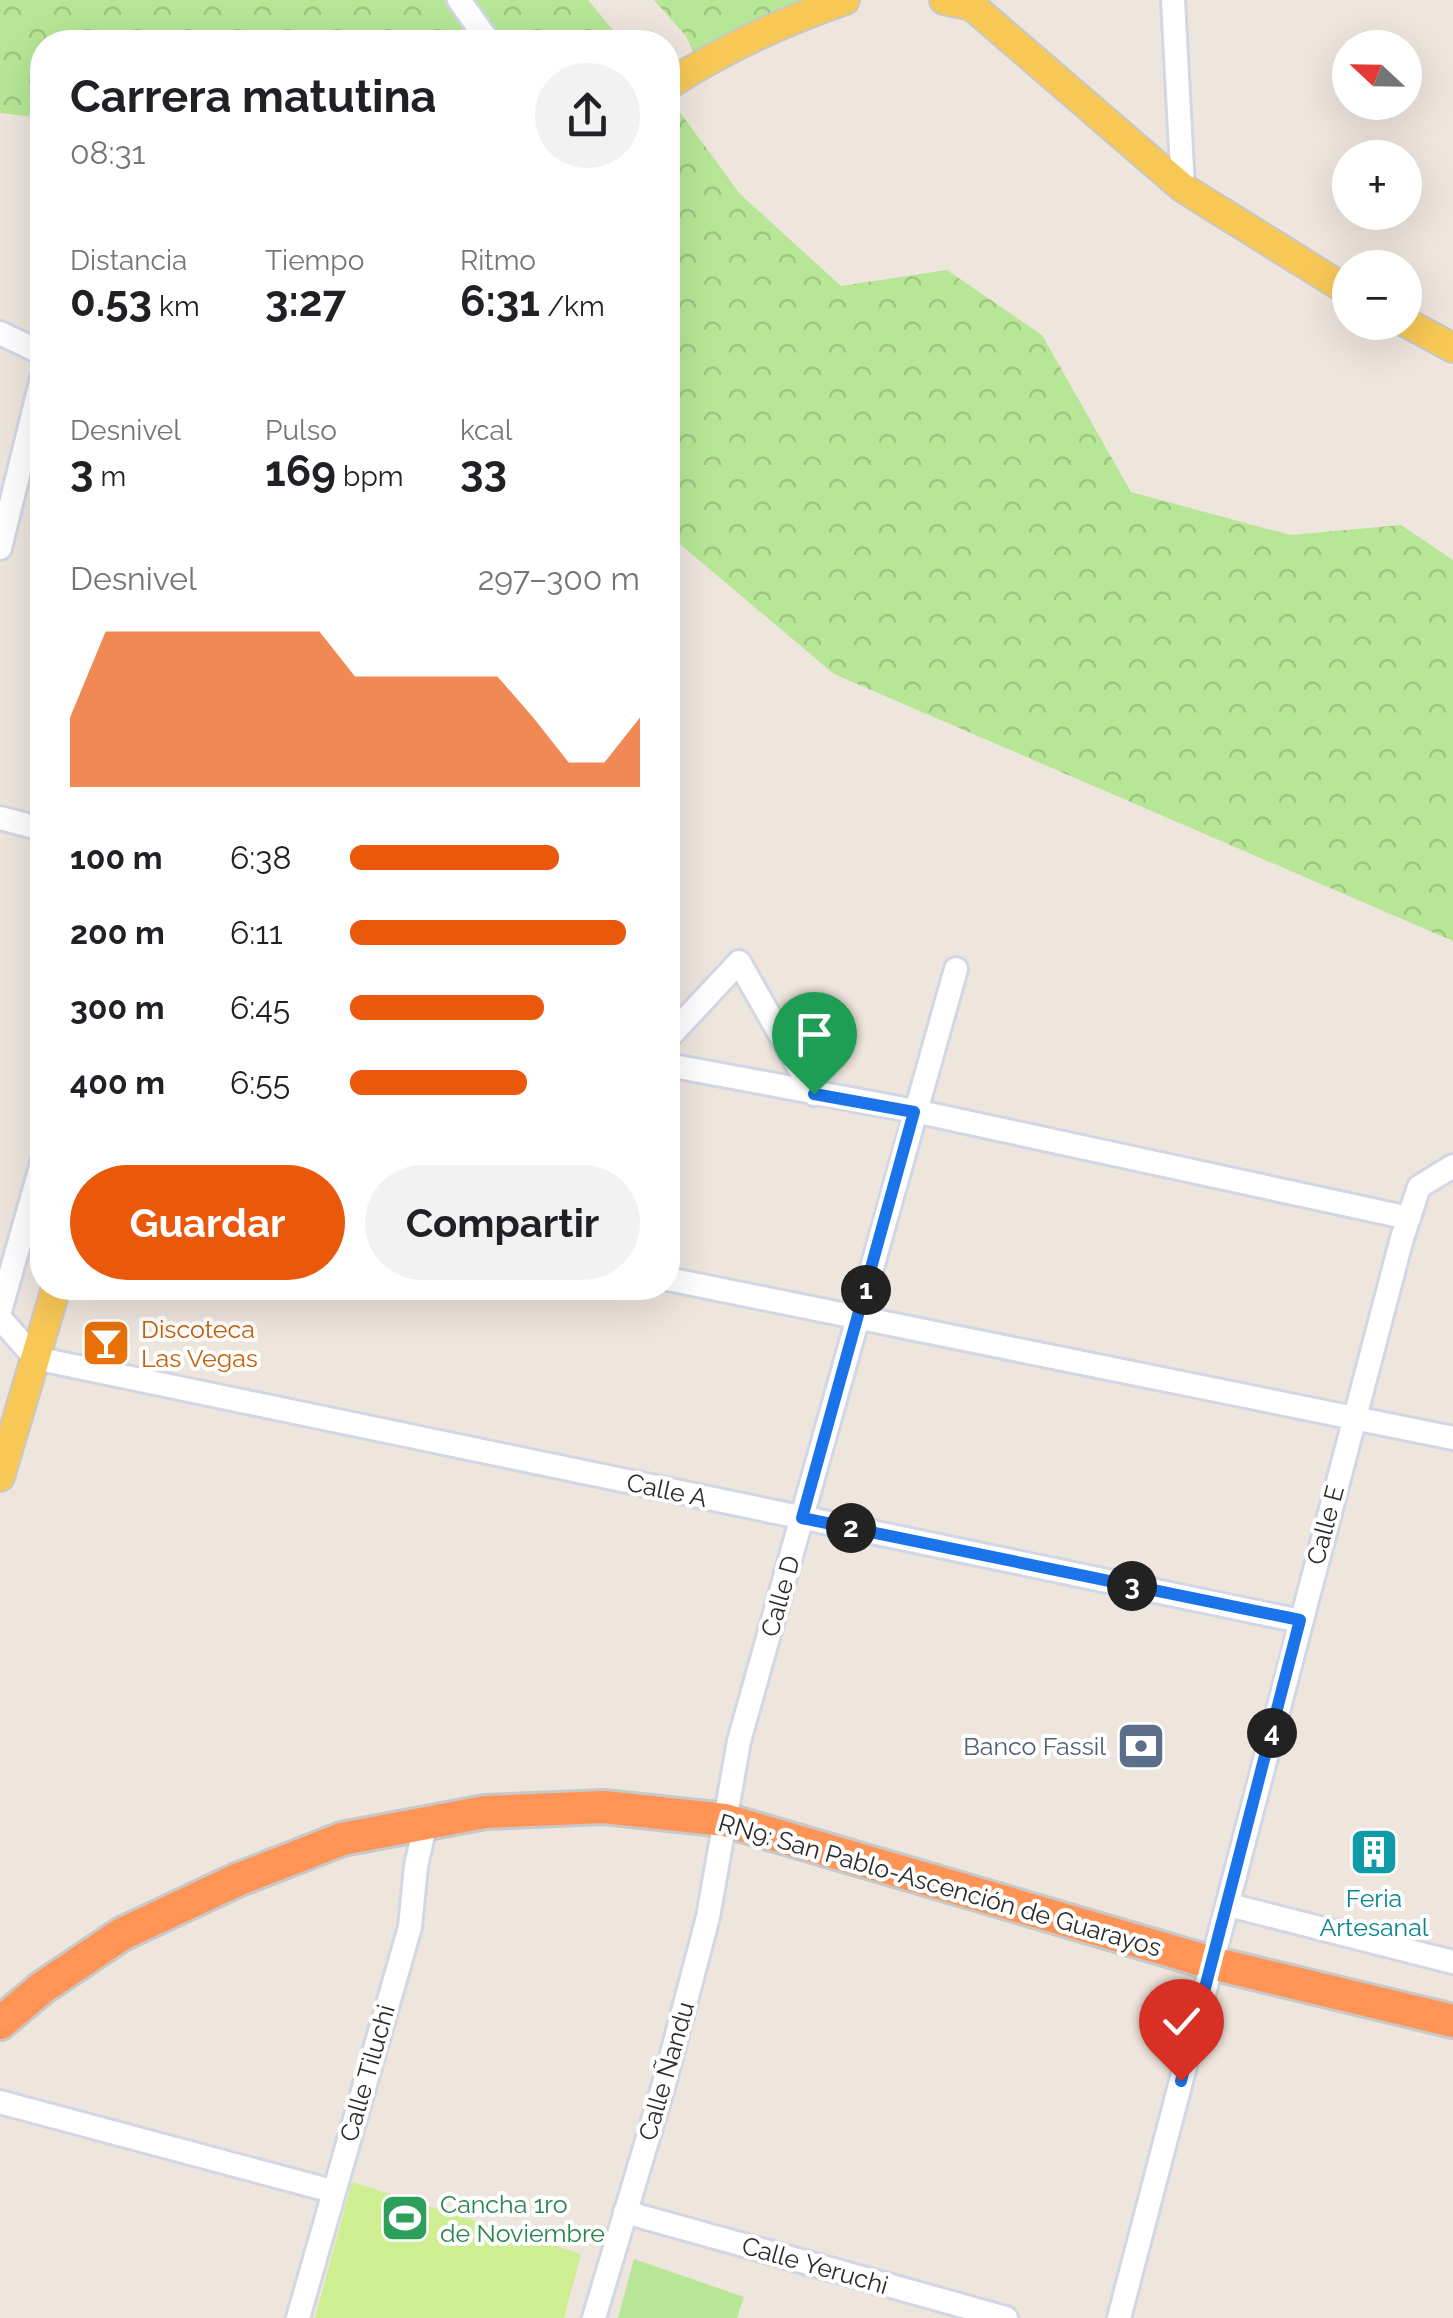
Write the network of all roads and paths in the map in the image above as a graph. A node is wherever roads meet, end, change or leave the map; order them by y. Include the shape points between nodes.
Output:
1 (460, 0) edge
2 (846, 0) edge
3 (944, 0) edge
4 (1174, 0) edge
5 (481, 30) edge
6 (680, 79) edge
7 (1183, 188) junction
8 (1332, 281) edge
9 (1422, 331) edge
10 (0, 333) edge
11 (30, 347) edge
12 (1453, 348) edge
13 (30, 427) edge
14 (0, 548) edge
15 (0, 818) edge
16 (30, 825) edge
17 (956, 969) dead end
18 (680, 1025) edge
19 (680, 1068) edge
20 (814, 1094) junction
21 (914, 1112) junction
22 (1453, 1166) edge
23 (30, 1204) edge
24 (1409, 1218) junction
25 (25, 1222) junction
26 (30, 1227) edge
27 (680, 1282) edge
28 (52, 1300) edge
29 (0, 1314) edge
30 (858, 1319) junction
31 (34, 1358) junction
32 (1354, 1418) junction
33 (1453, 1438) edge
34 (0, 1477) edge
35 (802, 1518) junction
36 (1300, 1620) junction
37 (726, 1820) junction
38 (424, 1826) junction
39 (1229, 1905) junction
40 (1453, 1962) edge
41 (1212, 1963) junction
42 (1453, 2021) edge
43 (0, 2024) edge
44 (0, 2102) edge
45 (332, 2191) junction
46 (625, 2212) junction
47 (298, 2318) edge
48 (594, 2318) edge
49 (1006, 2318) edge
50 (1119, 2318) edge

1 - 5 street
2 - 6 main road
3 - 7 main road via 972,6
4 - 7 street
7 - 8 main road
9 - 12 main road
10 - 11 street
13 - 14 street
15 - 16 street
17 - 21 street, Calle D
18 - 20 street via 739,962
19 - 20 street
20 - 21 street
21 - 24 street
21 - 30 street, Calle D
22 - 24 street, Calle E via 1419,1187
23 - 25 street
24 - 32 street, Calle E
25 - 26 street
25 - 29 street
27 - 30 street
28 - 31 main road
29 - 31 street
30 - 32 street
30 - 35 street, Calle D
31 - 34 main road
31 - 35 street, Calle A
32 - 33 street
32 - 36 street, Calle E
35 - 36 street, Calle A
35 - 37 street, Calle D via 738,1741
36 - 39 street, Calle E
37 - 38 highway, RN9: San Pablo-Ascención de Guarayos via 604,1807 485,1812
37 - 41 highway, RN9: San Pablo-Ascención de Guarayos
37 - 46 street, Calle Ñandu via 694,1975
38 - 43 highway, RN9: San Pablo-Ascención de Guarayos via 342,1839 188,1903 122,1934
38 - 45 street, Calle Tiluchi via 410,1927
39 - 40 street
39 - 41 street, Calle E
41 - 42 highway, RN9: San Pablo-Ascención de Guarayos
41 - 50 street, Calle E
44 - 45 street
45 - 47 street, Calle Tiluchi
46 - 48 street, Calle Ñandu
46 - 49 street, Calle Yeruchi

